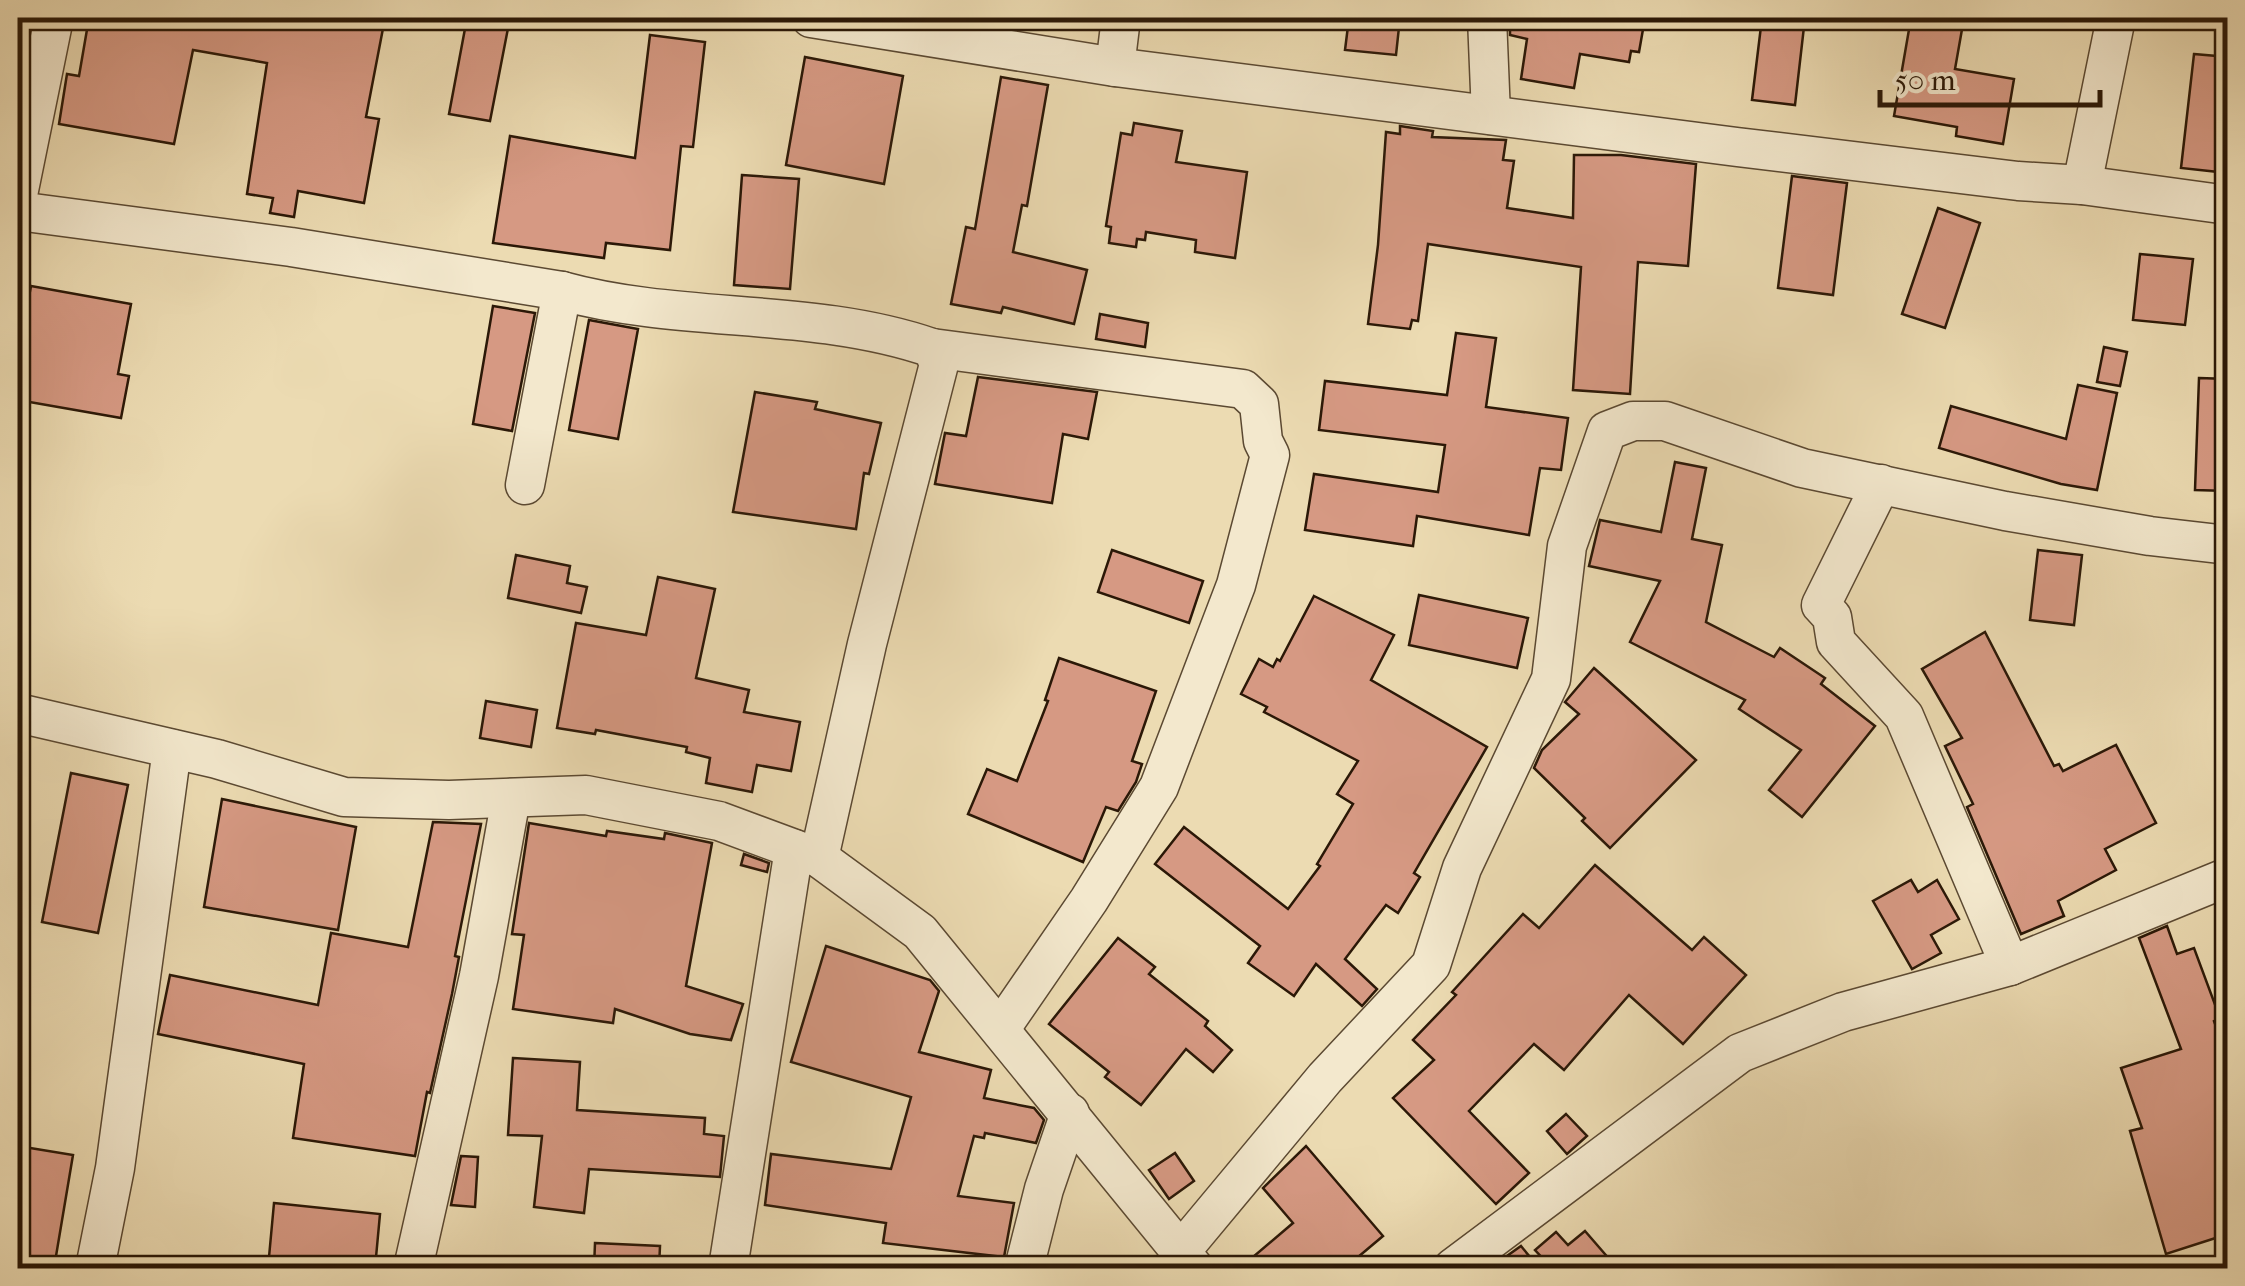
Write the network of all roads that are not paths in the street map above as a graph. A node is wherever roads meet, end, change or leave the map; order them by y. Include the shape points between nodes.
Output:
1 (54, 18) edge
2 (810, 18) edge
3 (1122, 18) edge
4 (1487, 18) edge
5 (2116, 18) edge
6 (1116, 68) junction
7 (1491, 116) junction
8 (2082, 184) junction
9 (18, 195) edge
10 (2228, 205) edge
11 (18, 211) edge
12 (562, 291) junction
13 (932, 348) junction
14 (1880, 484) junction
15 (524, 485) dead end
16 (2228, 545) edge
17 (18, 713) edge
18 (172, 749) junction
19 (512, 798) junction
20 (806, 853) junction
21 (2226, 882) edge
22 (2010, 966) junction
23 (1001, 1028) junction
24 (1070, 1112) junction
25 (1188, 1260) edge
26 (95, 1268) edge
27 (414, 1268) edge
28 (728, 1268) edge
29 (1024, 1268) edge
30 (1453, 1268) edge

1 - 9 street
2 - 6 street
3 - 6 street
4 - 7 street
5 - 8 street
6 - 7 street
7 - 8 street
8 - 10 street
11 - 12 street
12 - 13 street via 606,303 821,325
12 - 15 street
13 - 20 street via 940,364
13 - 23 street via 1243,390 1259,404 1270,456 1236,585 1159,787
14 - 16 street
14 - 22 street via 1820,606 1832,617 1836,642 1904,716
14 - 25 street via 1802,468 1665,421 1633,421 1607,431 1568,546 1551,679 1462,868 1432,965 1325,1078
17 - 18 street
18 - 19 street via 344,797
18 - 26 street via 118,1150
19 - 20 street via 586,795 719,821
19 - 27 street
20 - 23 street via 920,932
20 - 28 street
21 - 22 street
22 - 30 street via 1844,1012 1740,1053
23 - 24 street
24 - 25 street
24 - 29 street

